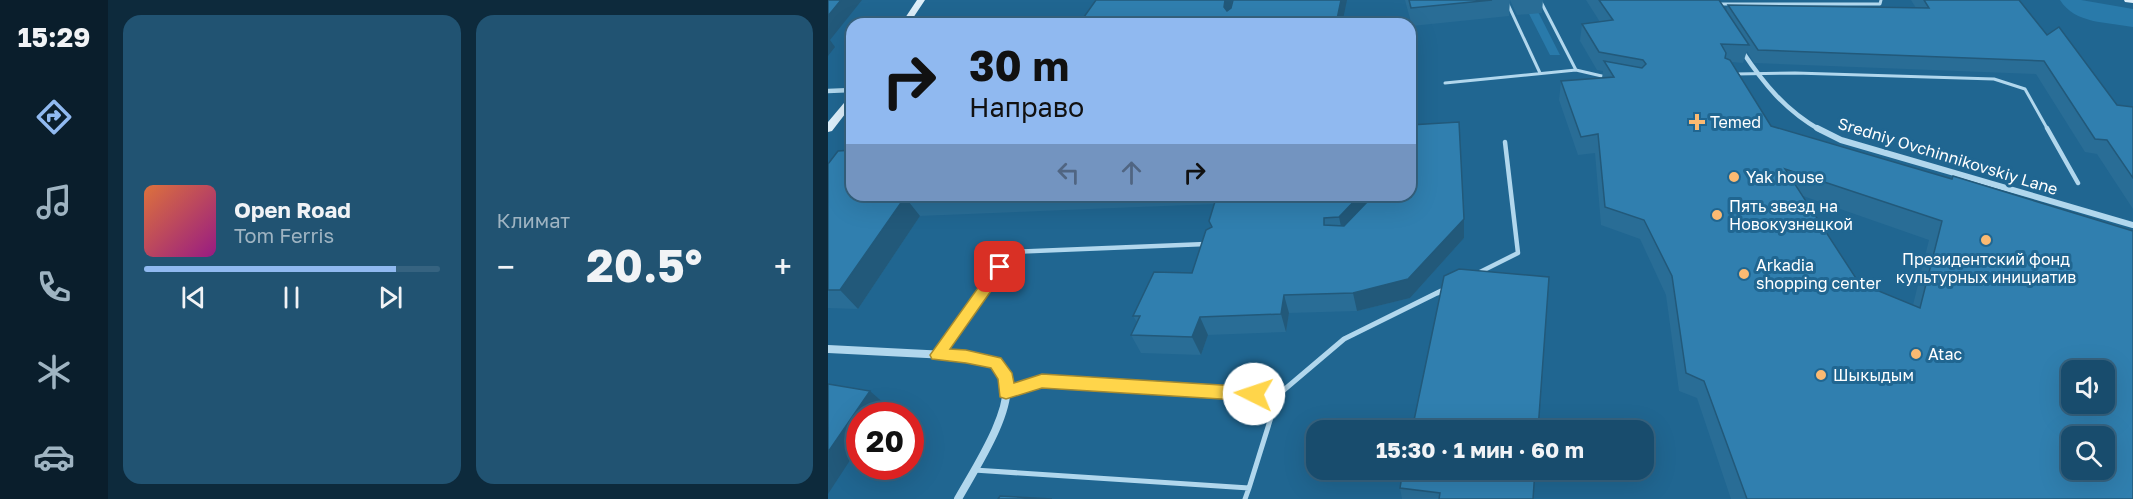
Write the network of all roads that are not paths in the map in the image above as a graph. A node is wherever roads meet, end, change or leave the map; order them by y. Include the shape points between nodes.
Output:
1 (921, 0) edge
2 (1506, 0) edge
3 (1540, 0) edge
4 (1881, 0) edge
5 (2128, 0) edge
6 (2133, 1) edge
7 (1710, 2) edge
8 (1718, 14) edge
9 (909, 18) edge
10 (1737, 43) edge
11 (1576, 70) junction
12 (1756, 72) junction
13 (1540, 74) junction
14 (1734, 74) edge
15 (1612, 79) edge
16 (1444, 83) dead end
17 (846, 90) edge
18 (828, 91) edge
19 (846, 106) edge
20 (828, 129) edge
21 (1505, 142) dead end
22 (2078, 183) dead end
23 (2133, 225) edge
24 (1215, 244) edge
25 (1472, 276) edge
26 (1453, 285) edge
27 (828, 349) edge
28 (937, 355) junction
29 (1006, 392) junction
30 (1278, 395) junction
31 (974, 470) junction
32 (1249, 489) junction
33 (958, 499) edge
34 (1245, 499) edge

1 - 9 street
2 - 13 lane
3 - 11 lane
4 - 7 lane via 1880,4
5 - 6 street
7 - 8 street
10 - 12 street, Sredniy Ovchinnikovskiy Lane
11 - 13 lane
11 - 15 lane
12 - 14 lane
12 - 22 lane via 1994,79 2025,89
12 - 23 street, Sredniy Ovchinnikovskiy Lane via 1779,103 1810,126 1840,140
13 - 16 lane
17 - 18 street
19 - 20 street
21 - 25 lane via 1518,253
24 - 28 lane via 1010,252
26 - 30 lane via 1344,339
27 - 28 street
28 - 29 street via 996,363 1006,378
29 - 30 lane via 1042,381
29 - 31 street via 993,433
30 - 32 lane
31 - 32 lane
31 - 33 street
32 - 34 lane

